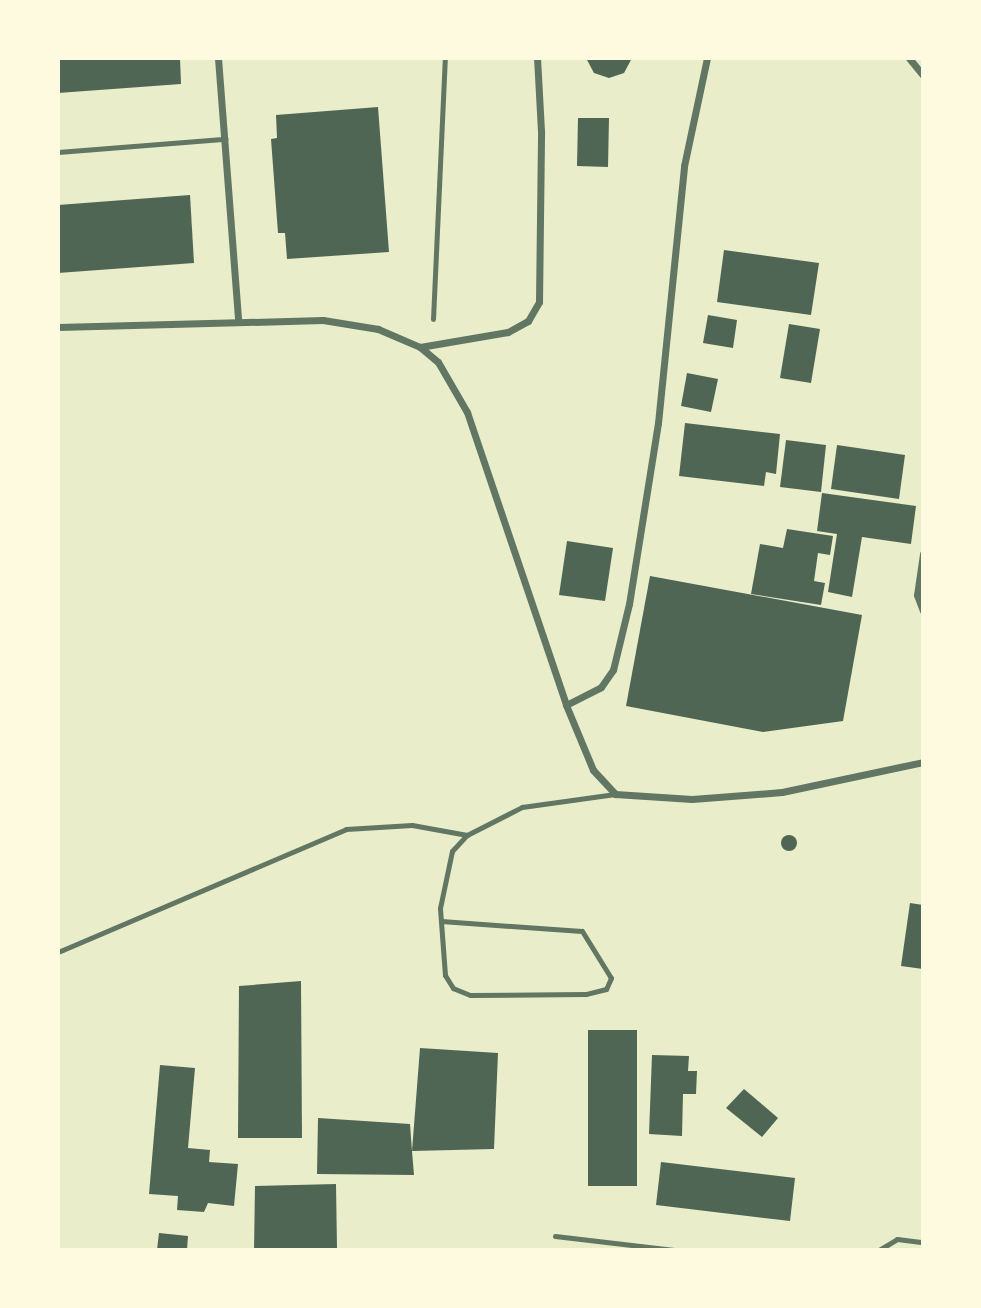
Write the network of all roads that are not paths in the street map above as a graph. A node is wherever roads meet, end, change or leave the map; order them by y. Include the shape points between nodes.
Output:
1 (218, 58) edge
2 (445, 58) edge
3 (537, 58) edge
4 (707, 58) edge
5 (909, 58) edge
6 (923, 75) edge
7 (225, 139) junction
8 (58, 152) edge
9 (433, 319) dead end
10 (238, 320) junction
11 (58, 327) edge
12 (420, 347) junction
13 (923, 554) edge
14 (923, 611) edge
15 (566, 705) junction
16 (923, 762) edge
17 (615, 794) junction
18 (467, 835) junction
19 (441, 921) junction
20 (58, 952) edge
21 (555, 1236) dead end
22 (923, 1242) edge
23 (674, 1250) edge
24 (879, 1250) edge

1 - 7 street
2 - 9 lane
3 - 12 street via 539,302 528,321 508,332
4 - 15 street via 684,166 658,423 629,604 612,670 601,688
5 - 6 street
7 - 8 lane
7 - 10 street
10 - 11 street
10 - 12 street via 355,325
12 - 15 street via 452,381 467,412
13 - 14 street via 917,595
15 - 17 street via 593,770
16 - 17 street via 782,792 692,799
17 - 18 lane via 522,807
18 - 19 lane via 452,851
18 - 20 lane via 412,825 346,829
19 - 19 lane via 445,975 453,988 470,995 586,994 606,989 611,978 582,931
21 - 23 lane
22 - 24 lane via 897,1239

